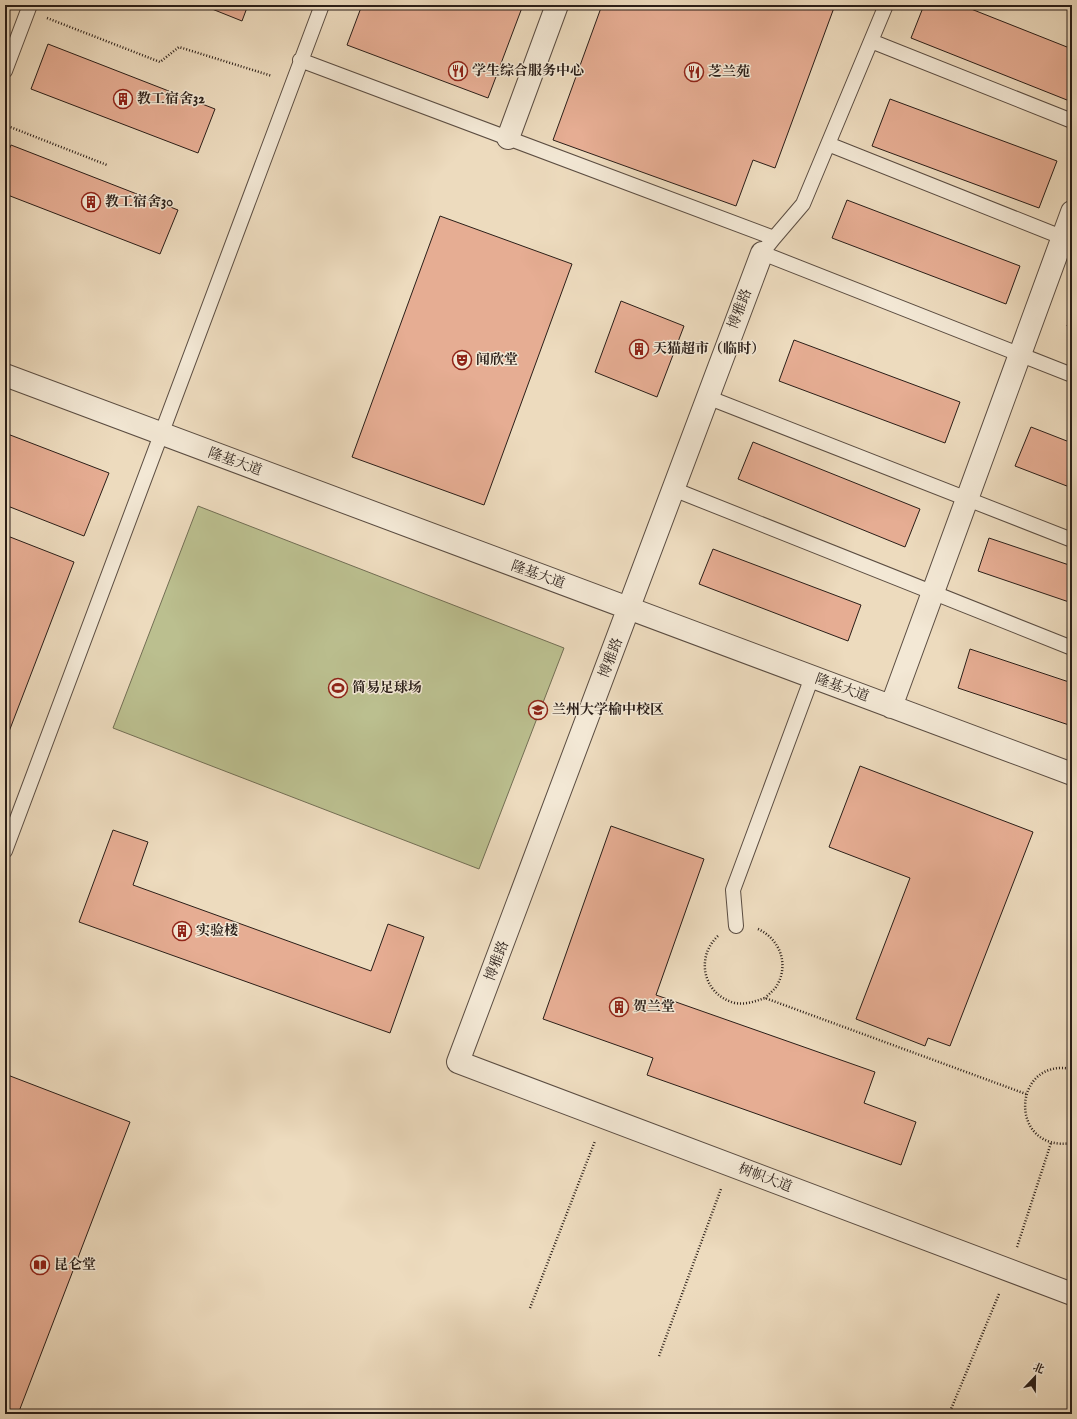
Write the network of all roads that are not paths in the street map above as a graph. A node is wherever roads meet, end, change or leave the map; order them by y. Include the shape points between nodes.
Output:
1 (322, 5) edge
2 (557, 5) edge
3 (886, 5) edge
4 (28, 8) edge
5 (871, 41) junction
6 (300, 60) junction
7 (5, 71) edge
8 (1072, 121) edge
9 (508, 138) junction
10 (828, 144) junction
11 (1072, 212) edge
12 (1067, 239) edge
13 (768, 245) junction
14 (1020, 355) junction
15 (1072, 375) edge
16 (5, 376) edge
17 (707, 397) junction
18 (161, 434) junction
19 (673, 489) junction
20 (967, 499) junction
21 (1072, 540) edge
22 (933, 592) junction
23 (629, 609) junction
24 (1072, 648) edge
25 (812, 677) junction
26 (891, 707) junction
27 (1072, 774) edge
28 (5, 850) edge
29 (736, 926) road end
30 (458, 1062) joint
31 (1072, 1294) edge

1 - 6 lane
2 - 9 street
3 - 5 lane
4 - 7 lane
5 - 8 lane
5 - 10 lane
6 - 9 lane
6 - 18 lane
9 - 13 lane
10 - 12 lane
10 - 13 lane via 803,204
11 - 12 street
12 - 14 street
13 - 14 lane
13 - 17 street, 博雅路
14 - 15 lane
14 - 20 street
16 - 18 street, 隆基大道
17 - 19 street, 博雅路
17 - 20 lane
18 - 23 street, 隆基大道
18 - 28 lane
19 - 22 lane
19 - 23 street, 博雅路
20 - 21 lane
20 - 22 street
22 - 24 lane
22 - 26 street
23 - 25 street, 隆基大道
23 - 30 street, 博雅路
25 - 26 street, 隆基大道
25 - 29 lane via 733,890
26 - 27 street, 隆基大道
30 - 31 street, 树帜大道

